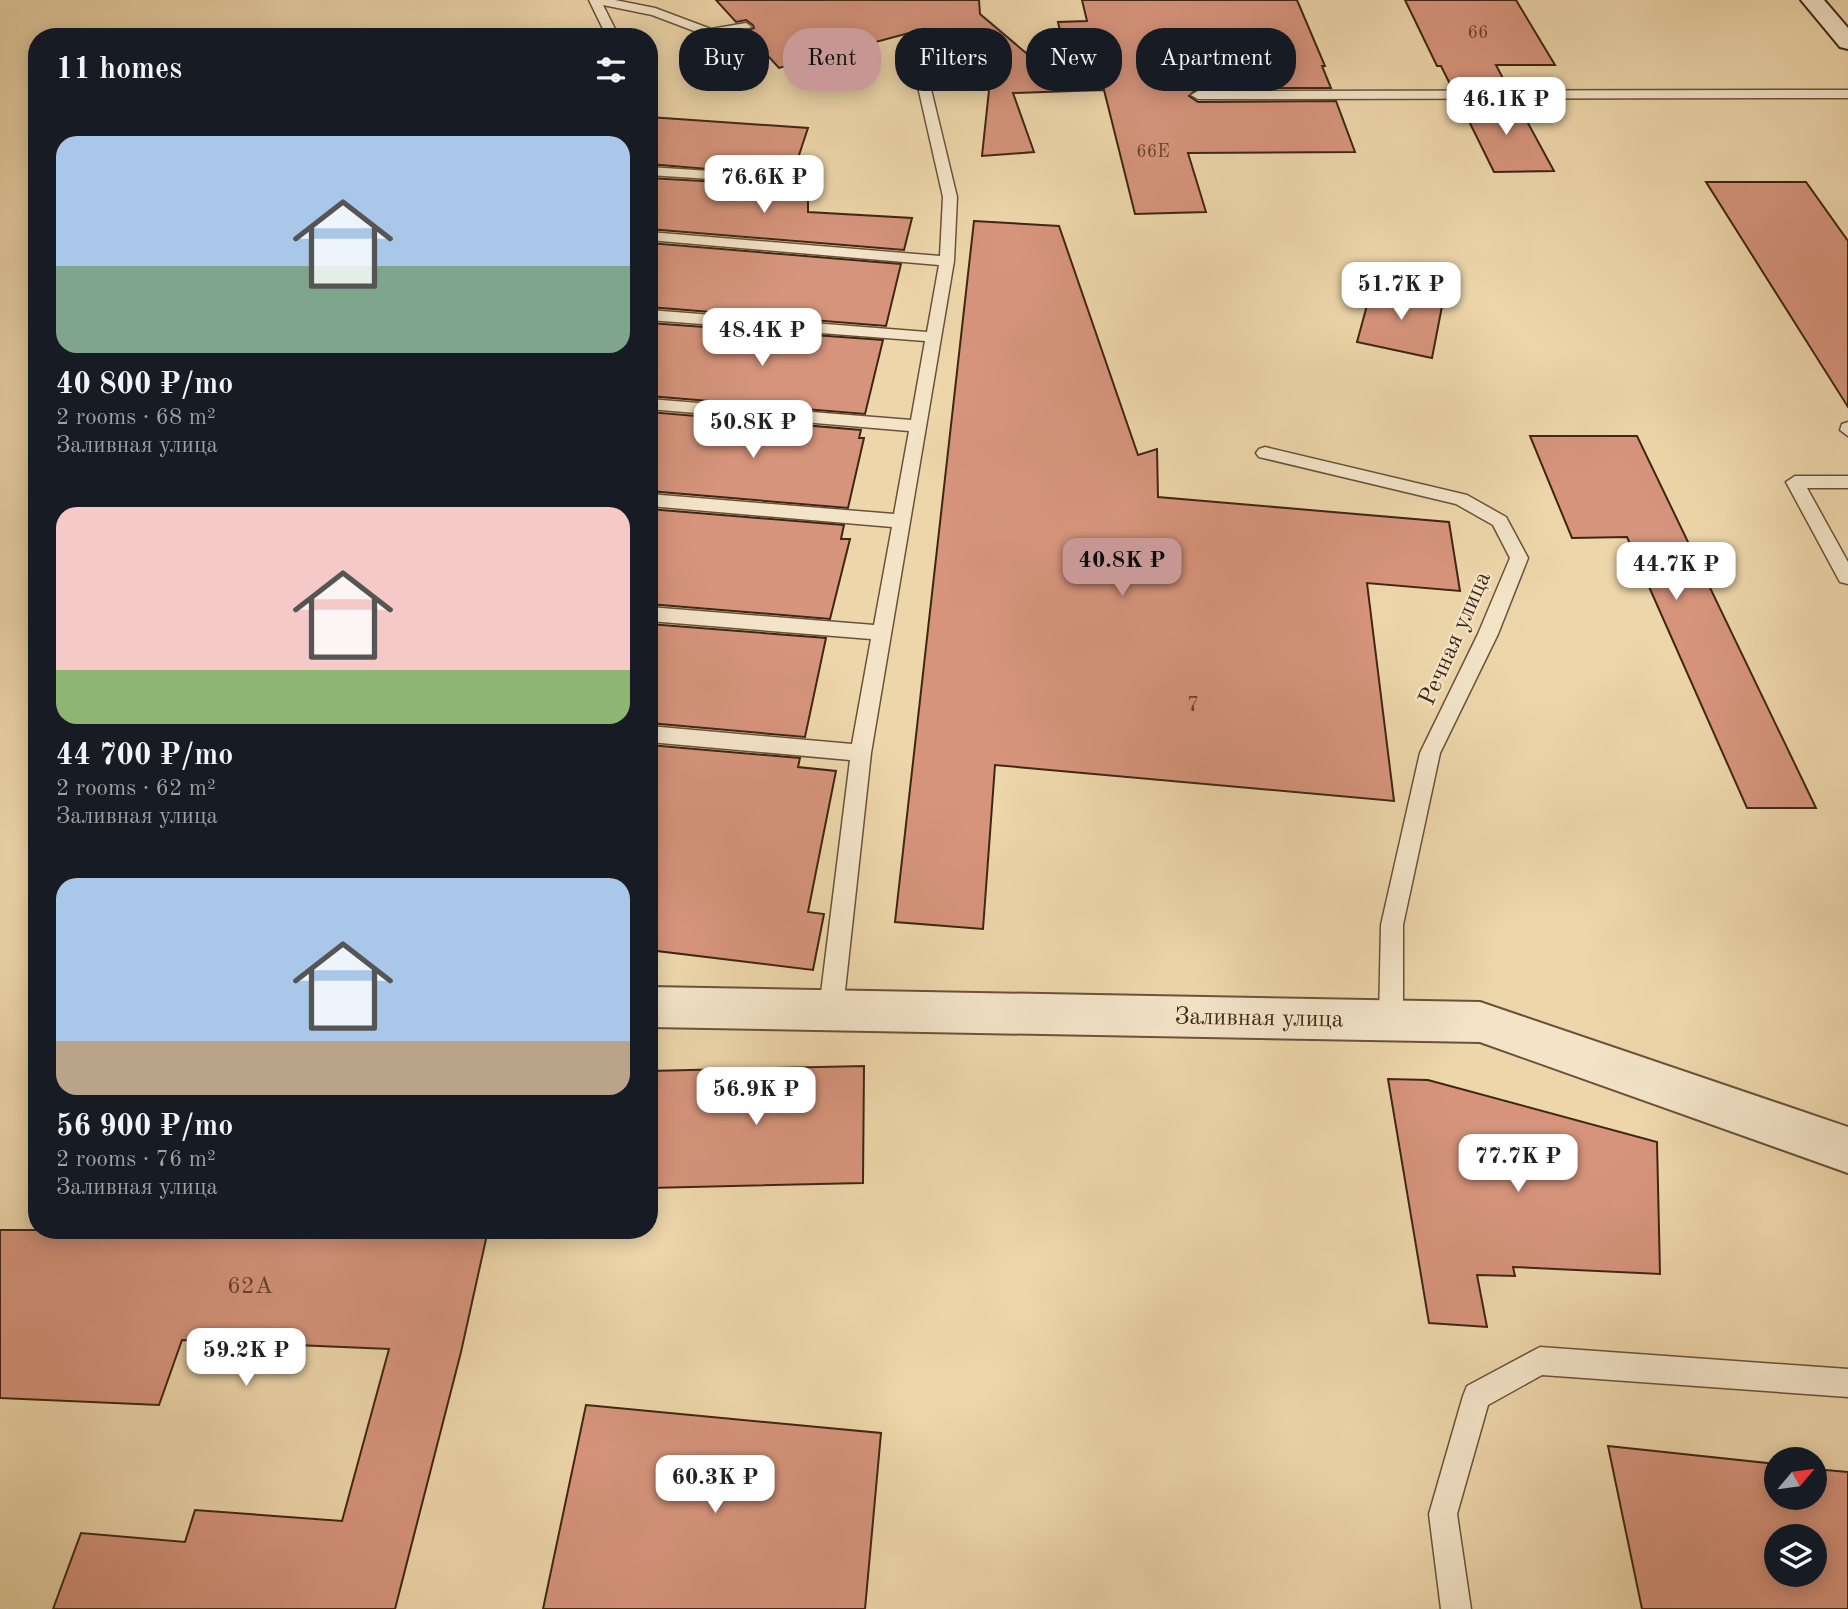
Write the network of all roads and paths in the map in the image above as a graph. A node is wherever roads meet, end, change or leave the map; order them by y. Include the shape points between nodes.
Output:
1 (596, 0) edge
2 (1812, 0) edge
3 (746, 27) dead end
4 (609, 28) edge
5 (1848, 42) edge
6 (925, 91) edge
7 (1848, 94) edge
8 (1198, 95) dead end
9 (658, 172) edge
10 (786, 180) dead end
11 (658, 237) edge
12 (947, 261) junction
13 (658, 316) edge
14 (933, 337) junction
15 (658, 405) edge
16 (918, 426) junction
17 (1265, 453) dead end
18 (1848, 482) edge
19 (658, 501) edge
20 (901, 521) junction
21 (1847, 577) edge
22 (658, 615) edge
23 (881, 633) junction
24 (658, 735) edge
25 (861, 753) junction
26 (658, 1007) edge
27 (831, 1009) junction
28 (1391, 1020) junction
29 (1848, 1150) edge
30 (1848, 1383) edge
31 (1457, 1609) edge

1 - 3 lane via 655,12 710,33
1 - 4 lane
2 - 5 street
6 - 12 lane via 950,197
7 - 8 lane
9 - 10 lane
11 - 12 lane
12 - 14 lane
13 - 14 lane
14 - 16 lane
15 - 16 lane
16 - 20 lane
17 - 28 lane, Речная улица via 1461,499 1500,521 1519,558 1430,753 1392,925
18 - 21 lane via 1795,482
19 - 20 lane
20 - 23 lane
22 - 23 lane
23 - 25 lane
24 - 25 lane
25 - 27 lane
26 - 27 street, Заливная улица
27 - 28 street, Заливная улица
28 - 29 street, Заливная улица via 1480,1022
30 - 31 lane via 1539,1361 1477,1396 1443,1514

